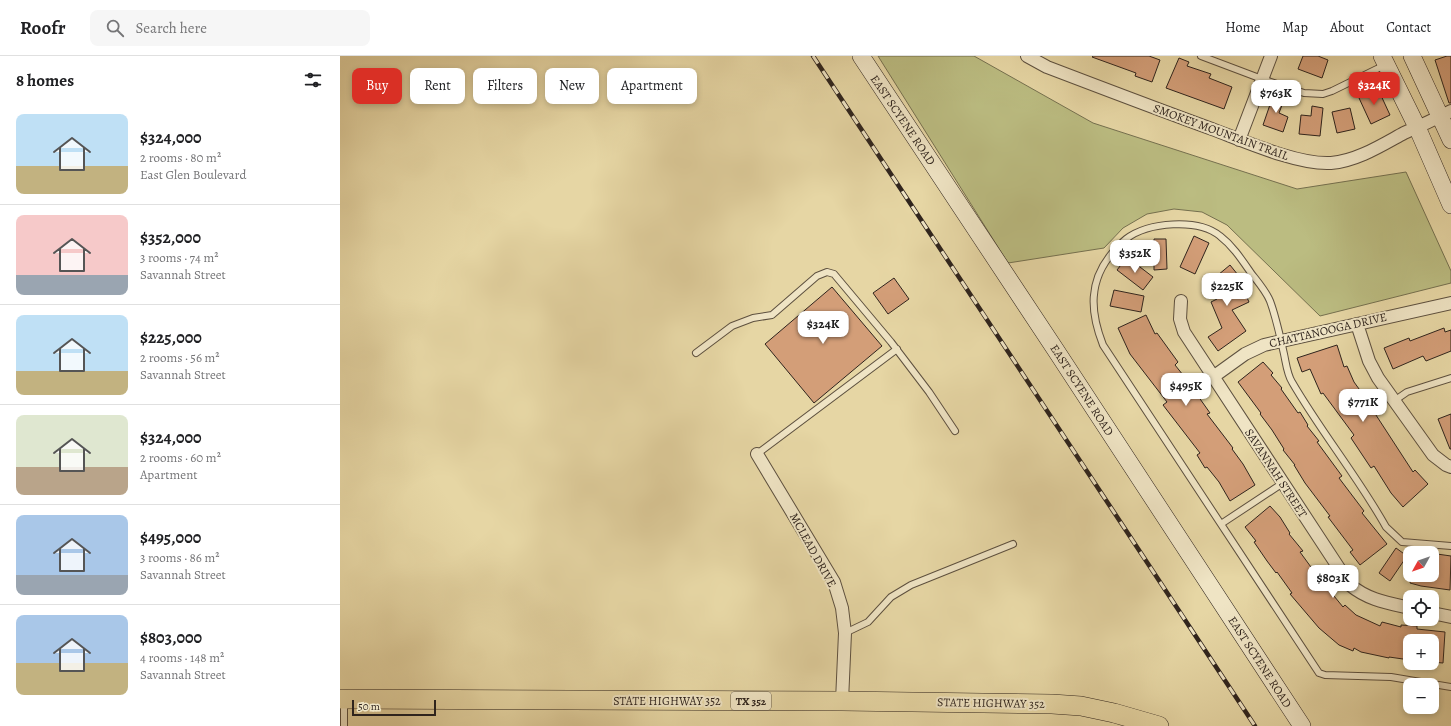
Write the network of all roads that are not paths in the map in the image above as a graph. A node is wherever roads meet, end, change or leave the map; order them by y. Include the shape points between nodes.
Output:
1 (861, 56) edge
2 (1027, 56) edge
3 (1201, 56) edge
4 (1271, 56) edge
5 (1412, 56) edge
6 (1384, 60) edge
7 (1262, 79) junction
8 (1446, 114) edge
9 (1417, 127) junction
10 (1239, 140) junction
11 (1451, 140) edge
12 (1451, 205) edge
13 (1181, 302) dead end
14 (1451, 303) edge
15 (1357, 324) junction
16 (1281, 341) junction
17 (896, 349) junction
18 (696, 353) dead end
19 (1214, 377) junction
20 (1451, 378) edge
21 (1394, 401) junction
22 (955, 431) dead end
23 (757, 454) joint
24 (1451, 467) edge
25 (1283, 483) junction
26 (1220, 524) junction
27 (1013, 544) dead end
28 (1451, 546) edge
29 (1403, 606) edge
30 (1439, 614) edge
31 (1451, 617) edge
32 (845, 633) junction
33 (1451, 687) edge
34 (342, 699) edge
35 (842, 701) junction
36 (344, 726) edge
37 (1159, 726) edge
38 (1302, 726) edge

1 - 38 street, EAST SCYENE ROAD
2 - 10 street, SMOKEY MOUNTAIN TRAIL via 1047,67
3 - 7 lane
4 - 7 street
5 - 8 street
6 - 7 lane via 1332,91 1322,94 1304,93
6 - 9 street
7 - 10 street
8 - 9 street, SMOKEY MOUNTAIN TRAIL
8 - 11 street
9 - 10 street, SMOKEY MOUNTAIN TRAIL via 1363,154 1331,163 1292,158
9 - 12 street
13 - 19 street, SAVANNAH STREET via 1180,320 1184,332
14 - 15 street, CHATTANOOGA DRIVE
15 - 16 street, CHATTANOOGA DRIVE
15 - 21 street via 1368,361
16 - 19 street, CHATTANOOGA DRIVE via 1264,345 1245,354
16 - 26 lane via 1270,300 1263,289 1232,247 1219,235 1205,229 1194,225 1167,224 1136,234 1126,239 1115,250 1101,269 1096,283 1094,310 1095,324 1103,345
16 - 28 lane via 1292,381 1386,527 1402,542
17 - 18 lane via 834,274 827,272 818,276 772,315 753,318 732,326
17 - 22 lane
17 - 23 lane
19 - 25 street, SAVANNAH STREET
20 - 21 lane via 1407,392
21 - 24 street via 1433,455
23 - 32 street, MCLEAD DRIVE via 834,582 842,608
25 - 26 lane
25 - 29 street, SAVANNAH STREET via 1350,585 1367,597
26 - 33 lane via 1319,673 1391,677
27 - 32 lane via 911,585 891,597 868,622
30 - 31 street
32 - 35 street, MCLEAD DRIVE
34 - 35 main road, STATE HIGHWAY 352 / TX 352
34 - 36 lane
35 - 37 main road, STATE HIGHWAY 352 / TX 352 via 1081,706

